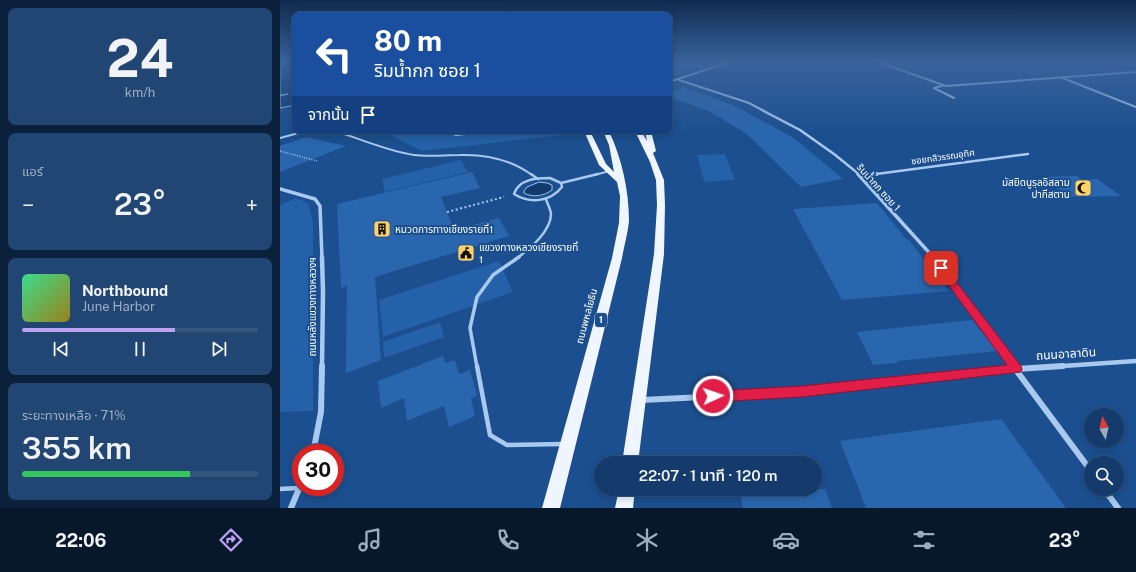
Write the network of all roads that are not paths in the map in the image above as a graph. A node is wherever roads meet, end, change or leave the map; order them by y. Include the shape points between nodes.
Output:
1 (693, 85) edge
2 (938, 85) edge
3 (964, 85) edge
4 (1079, 85) edge
5 (942, 86) junction
6 (954, 98) dead end
7 (1136, 107) edge
8 (295, 134) edge
9 (345, 134) edge
10 (454, 134) edge
11 (465, 134) edge
12 (588, 134) edge
13 (607, 134) edge
14 (640, 134) edge
15 (649, 134) edge
16 (280, 138) edge
17 (1028, 154) dead end
18 (654, 162) junction
19 (610, 171) junction
20 (861, 176) junction
21 (538, 179) junction
22 (620, 181) junction
23 (561, 183) junction
24 (280, 189) edge
25 (546, 199) junction
26 (1136, 361) edge
27 (1016, 369) junction
28 (638, 400) junction
29 (315, 444) edge
30 (568, 444) junction
31 (631, 456) edge
32 (1084, 461) edge
33 (292, 487) edge
34 (280, 489) edge
35 (296, 496) edge
36 (626, 496) edge
37 (1109, 496) edge
38 (291, 508) edge
39 (551, 508) edge
40 (624, 508) edge
41 (1118, 508) edge

1 - 20 street, ริมน้ำกก ซอย 1 via 749,103 800,130
2 - 5 street
3 - 5 street
4 - 7 street
5 - 6 street via 934,88
8 - 16 lane
9 - 21 lane via 415,155 492,157 510,162
10 - 11 lane
12 - 19 main road via 603,165
13 - 22 main road, ถนนพหลโยธิน / 1
14 - 18 main road
15 - 18 main road
17 - 20 street, ซอยกสิวรรณอุทิศ
18 - 28 main road via 660,180 659,254
19 - 22 main road
19 - 23 lane
20 - 27 street, ริมน้ำกก ซอย 1 via 933,257
21 - 23 lane via 550,178
21 - 25 lane via 519,185 514,194 519,199 529,201
22 - 30 main road, ถนนพหลโยธิน / 1 via 624,196 624,223 618,258
23 - 25 lane via 562,187 558,193
24 - 29 street, ถนนหลังแขวงทางหลวงฯ via 315,199 320,206 323,292 321,412
25 - 30 lane via 551,214 545,232 529,250 494,276 477,297 470,328 490,435 507,444
26 - 27 street, ถนนอาลาดิน
27 - 28 street, ถนนอาลาดิน via 802,392
27 - 32 street, ริมน้ำกก ซอย 1
28 - 31 main road
30 - 39 main road, ถนนพหลโยธิน / 1
33 - 34 lane
35 - 38 street
36 - 40 main road
37 - 41 street

